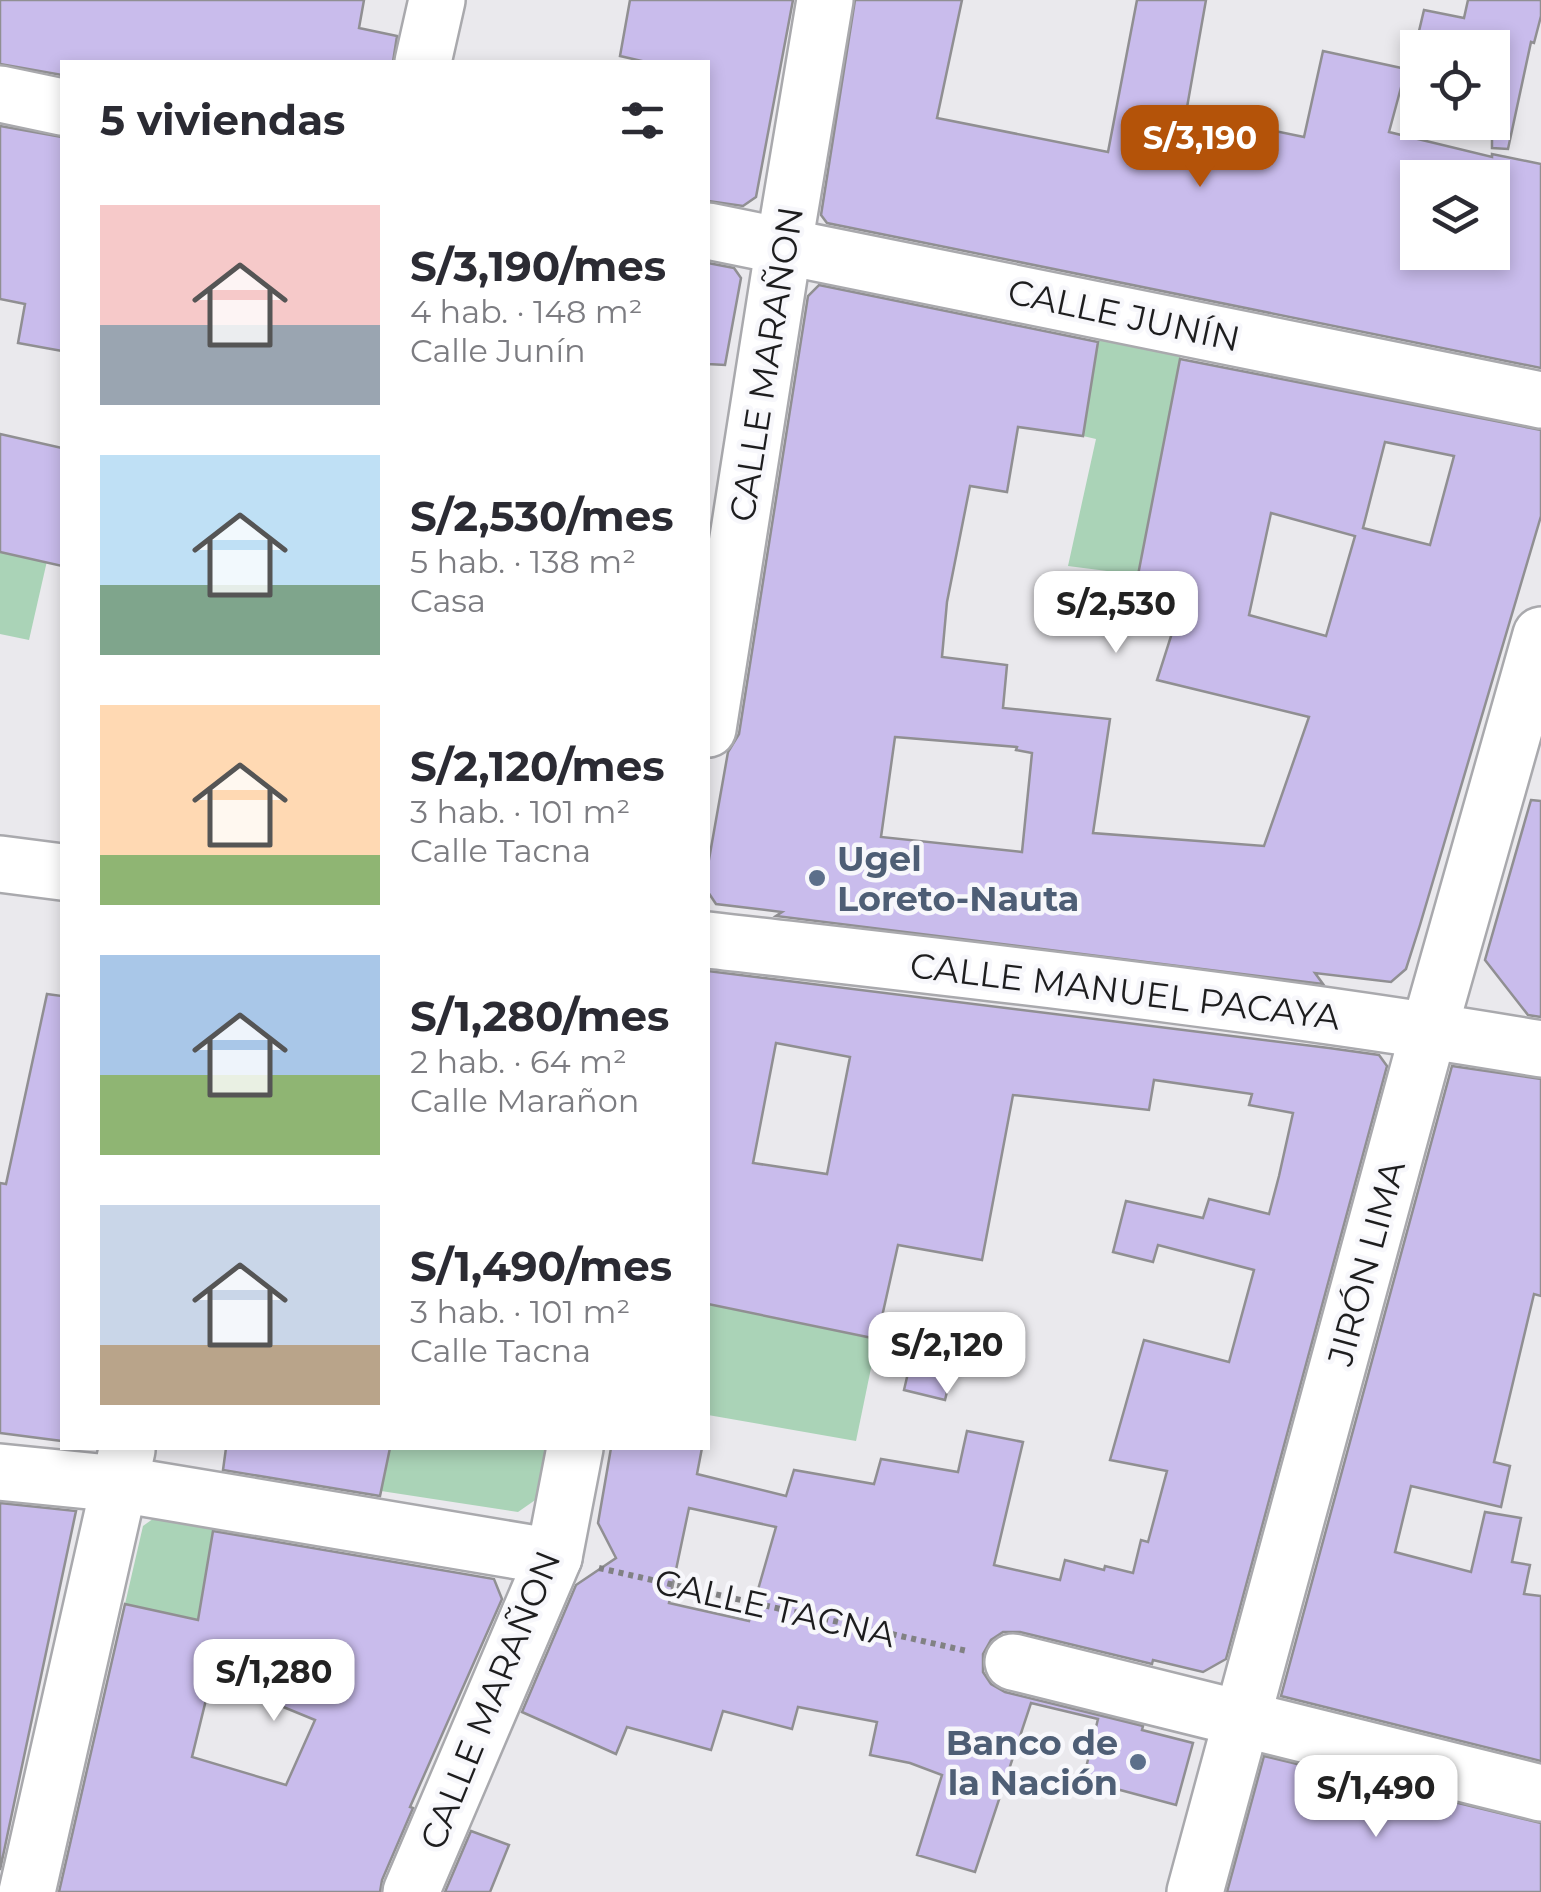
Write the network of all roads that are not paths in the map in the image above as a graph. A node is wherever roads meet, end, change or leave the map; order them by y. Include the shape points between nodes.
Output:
1 (437, 0) edge
2 (825, 0) edge
3 (423, 60) edge
4 (0, 94) edge
5 (60, 107) edge
6 (710, 231) edge
7 (784, 245) junction
8 (1541, 400) edge
9 (1541, 635) edge
10 (714, 654) edge
11 (710, 704) edge
12 (0, 864) edge
13 (60, 872) edge
14 (710, 940) edge
15 (1429, 1030) junction
16 (1541, 1049) edge
17 (574, 1450) edge
18 (123, 1466) edge
19 (0, 1472) edge
20 (554, 1557) junction
21 (1013, 1662) road end
22 (1244, 1718) junction
23 (1541, 1793) edge
24 (28, 1892) edge
25 (411, 1892) edge
26 (1195, 1892) edge

1 - 3 street
2 - 7 street, CALLE MARAÑON
4 - 5 street
6 - 7 street, CALLE JUNÍN
7 - 8 street, CALLE JUNÍN
7 - 10 street, CALLE MARAÑON
9 - 15 street, JIRÓN LIMA
10 - 11 street, CALLE MARAÑON
12 - 13 street
14 - 15 street, CALLE MANUEL PACAYA
15 - 16 street, CALLE MANUEL PACAYA
15 - 22 street, JIRÓN LIMA
17 - 20 street, CALLE MARAÑON
18 - 19 street
18 - 20 street
18 - 24 street
20 - 25 street, CALLE MARAÑON
21 - 22 street
22 - 23 street
22 - 26 street, JIRÓN LIMA

